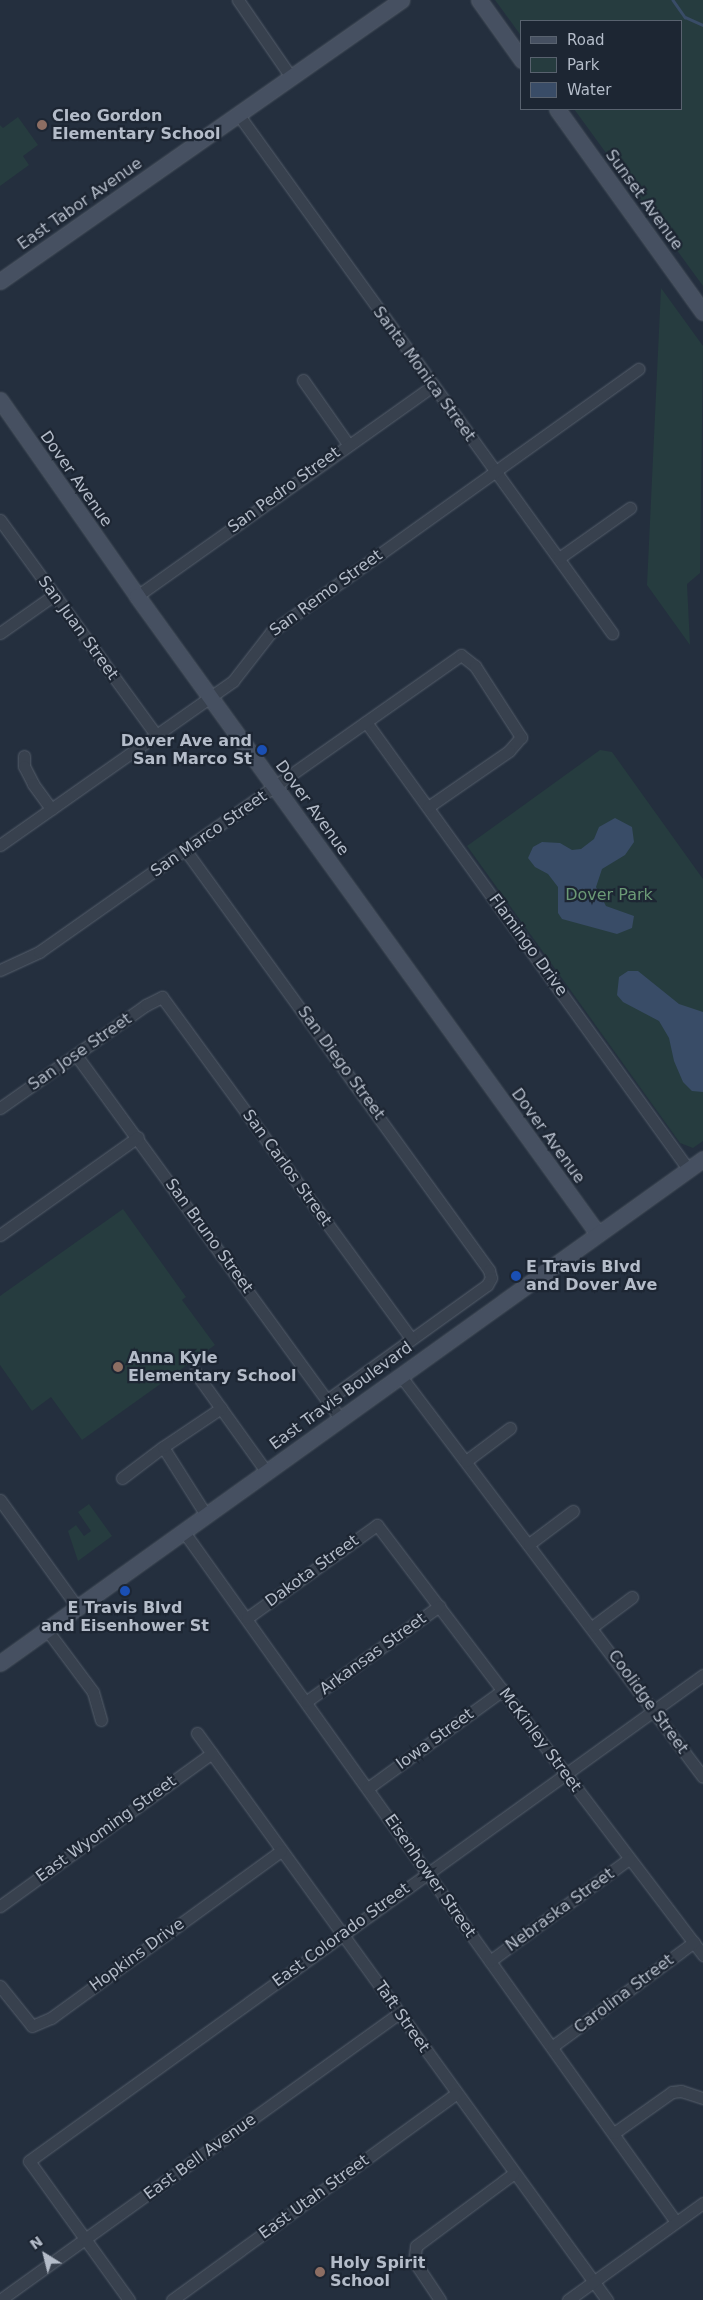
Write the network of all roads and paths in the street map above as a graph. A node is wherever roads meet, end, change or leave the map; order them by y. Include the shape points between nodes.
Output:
1 (238, 0) edge
2 (401, 0) edge
3 (479, 0) edge
4 (520, 57) edge
5 (291, 77) junction
6 (558, 110) edge
7 (238, 114) junction
8 (0, 281) edge
9 (703, 312) edge
10 (638, 369) dead end
11 (303, 380) dead end
12 (433, 386) junction
13 (0, 400) edge
14 (348, 444) junction
15 (494, 471) junction
16 (630, 508) dead end
17 (0, 520) edge
18 (559, 558) junction
19 (54, 595) junction
20 (137, 596) junction
21 (0, 633) edge
22 (612, 633) dead end
23 (210, 697) junction
24 (366, 722) junction
25 (156, 735) junction
26 (24, 756) dead end
27 (275, 786) junction
28 (428, 807) junction
29 (51, 809) junction
30 (0, 846) edge
31 (186, 850) junction
32 (0, 970) edge
33 (162, 997) joint
34 (76, 1055) junction
35 (0, 1108) edge
36 (138, 1137) junction
37 (703, 1159) edge
38 (688, 1169) junction
39 (598, 1234) junction
40 (0, 1235) edge
41 (491, 1278) joint
42 (411, 1339) junction
43 (195, 1372) dead end
44 (400, 1375) junction
45 (327, 1400) junction
46 (221, 1408) junction
47 (340, 1418) junction
48 (510, 1428) dead end
49 (163, 1447) junction
50 (466, 1461) junction
51 (266, 1471) junction
52 (122, 1478) dead end
53 (0, 1500) edge
54 (573, 1511) dead end
55 (206, 1515) junction
56 (377, 1525) joint
57 (184, 1532) junction
58 (529, 1544) junction
59 (632, 1597) dead end
60 (439, 1606) junction
61 (78, 1608) junction
62 (246, 1618) junction
63 (592, 1627) junction
64 (46, 1630) junction
65 (0, 1663) edge
66 (703, 1674) edge
67 (503, 1690) junction
68 (307, 1701) junction
69 (654, 1710) junction
70 (101, 1720) dead end
71 (197, 1733) dead end
72 (212, 1753) junction
73 (566, 1774) junction
74 (703, 1777) edge
75 (368, 1788) junction
76 (281, 1851) junction
77 (629, 1859) junction
78 (428, 1873) junction
79 (0, 1906) edge
80 (343, 1933) junction
81 (694, 1942) junction
82 (703, 1955) edge
83 (490, 1961) junction
84 (0, 1986) edge
85 (400, 2013) junction
86 (554, 2046) junction
87 (456, 2094) junction
88 (703, 2098) edge
89 (614, 2133) junction
90 (513, 2174) junction
91 (703, 2203) edge
92 (676, 2222) junction
93 (84, 2241) junction
94 (594, 2282) junction
95 (0, 2300) edge
96 (129, 2300) edge
97 (172, 2300) edge
98 (440, 2300) edge
99 (568, 2300) edge
100 (607, 2300) edge

1 - 5 street
2 - 5 main road, East Tabor Avenue
3 - 4 main road
5 - 7 main road, East Tabor Avenue
6 - 9 main road, Sunset Avenue
7 - 8 main road, East Tabor Avenue
7 - 12 street, Santa Monica Street
10 - 15 street, San Remo Street
11 - 14 street
12 - 14 street, San Pedro Street
12 - 15 street, Santa Monica Street
13 - 20 main road, Dover Avenue
14 - 20 street, San Pedro Street
15 - 18 street, Santa Monica Street
15 - 23 street, San Remo Street via 271,632 242,671
16 - 18 street
17 - 19 street, San Juan Street
18 - 22 street, Santa Monica Street
19 - 21 street
19 - 25 street, San Juan Street
20 - 23 main road, Dover Avenue
23 - 25 street, San Remo Street
23 - 27 main road, Dover Avenue
24 - 27 street, San Marco Street
24 - 28 street, Flamingo Drive
24 - 28 street, San Marco Street via 461,655 474,666 521,737 510,751
25 - 29 street, San Remo Street
26 - 29 street via 24,766 33,784
27 - 31 street, San Marco Street
27 - 39 main road, Dover Avenue
28 - 38 street, Flamingo Drive
29 - 30 street, San Remo Street
31 - 32 street, San Marco Street via 39,952
31 - 41 street, San Diego Street via 473,1247
33 - 34 street, San Jose Street
33 - 42 street, San Carlos Street
34 - 35 street, San Jose Street
34 - 36 street, San Bruno Street
36 - 40 street
36 - 45 street, San Bruno Street
37 - 38 main road, East Travis Boulevard
38 - 39 main road, East Travis Boulevard
39 - 44 main road, East Travis Boulevard
41 - 42 street, East Travis Boulevard via 487,1285
42 - 45 street, East Travis Boulevard
43 - 46 street
44 - 47 main road, East Travis Boulevard
44 - 50 street, Coolidge Street
45 - 47 street, San Bruno Street
46 - 49 street
46 - 51 street
47 - 51 main road, East Travis Boulevard
48 - 50 street
49 - 52 street
49 - 55 street
50 - 58 street, Coolidge Street
51 - 55 main road, East Travis Boulevard
53 - 61 street
54 - 58 street
55 - 57 main road, East Travis Boulevard
56 - 60 street, McKinley Street
56 - 62 street, Dakota Street
57 - 61 main road, East Travis Boulevard
57 - 62 street, Eisenhower Street
58 - 63 street, Coolidge Street
59 - 63 street
60 - 67 street, McKinley Street
60 - 68 street, Arkansas Street
61 - 64 main road, East Travis Boulevard
62 - 68 street, Eisenhower Street
63 - 69 street, Coolidge Street
64 - 65 main road, East Travis Boulevard
64 - 70 street via 92,1692
66 - 69 street, East Colorado Street
67 - 73 street, McKinley Street
67 - 75 street, Iowa Street
68 - 75 street, Eisenhower Street
69 - 73 street, East Colorado Street
69 - 74 street, Coolidge Street
71 - 72 street, Taft Street
72 - 76 street, Taft Street
72 - 79 street, East Wyoming Street
73 - 77 street, McKinley Street
73 - 78 street, East Colorado Street
75 - 78 street, Eisenhower Street
76 - 80 street, Taft Street
76 - 84 street, Hopkins Drive via 51,2018 32,2026
77 - 81 street, McKinley Street
77 - 83 street, Nebraska Street
78 - 80 street, East Colorado Street
78 - 83 street, Eisenhower Street
80 - 85 street, Taft Street
80 - 93 street, East Colorado Street via 29,2161
81 - 82 street, McKinley Street
81 - 86 street, Carolina Street
83 - 86 street, Eisenhower Street
85 - 87 street, Taft Street
85 - 93 street, East Bell Avenue
86 - 89 street, Eisenhower Street
87 - 90 street, Taft Street
87 - 97 street, East Utah Street
88 - 89 street via 681,2091 672,2092
89 - 92 street, Eisenhower Street
90 - 94 street, Taft Street
90 - 98 street via 416,2246 414,2261
91 - 92 street
92 - 94 street
93 - 95 street, East Bell Avenue
93 - 96 street
94 - 99 street
94 - 100 street, Taft Street

